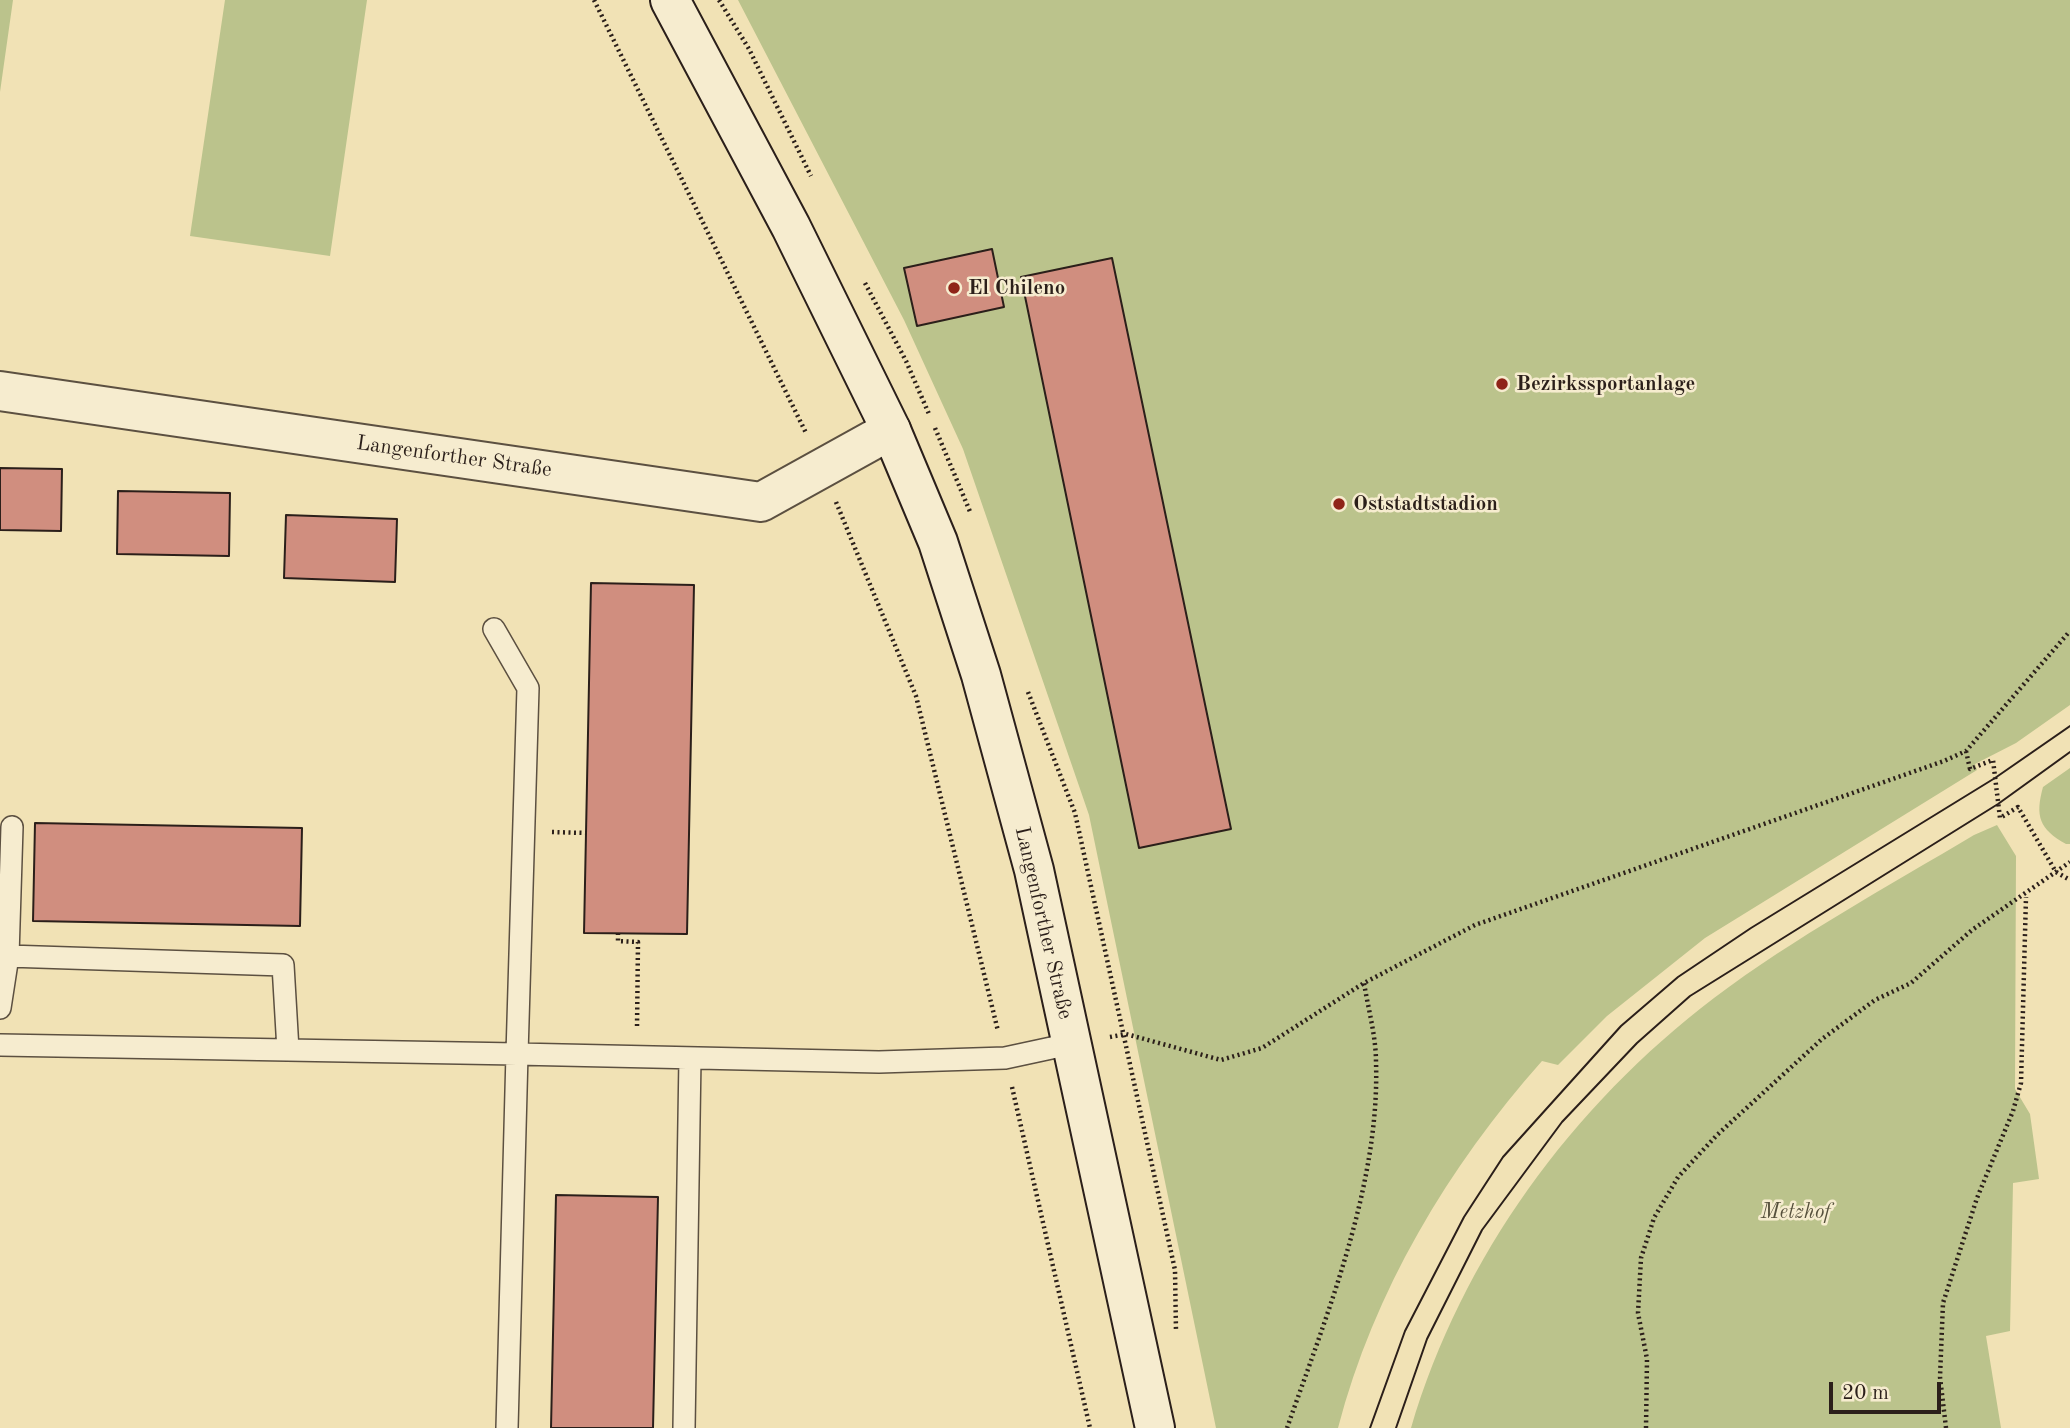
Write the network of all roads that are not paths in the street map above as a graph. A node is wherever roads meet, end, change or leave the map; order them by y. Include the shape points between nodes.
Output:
1 (670, 0) edge
2 (0, 391) edge
3 (891, 430) junction
4 (494, 629) dead end
5 (12, 827) dead end
6 (8, 956) junction
7 (0, 1008) edge
8 (1070, 1044) junction
9 (0, 1045) edge
10 (288, 1050) junction
11 (517, 1054) junction
12 (690, 1058) junction
13 (507, 1428) edge
14 (684, 1428) edge
15 (1155, 1428) edge

1 - 3 main road, Langenforther Straße
2 - 3 main road, Langenforther Straße via 761,502
3 - 8 main road, Langenforther Straße via 938,542 981,675 1034,870
4 - 11 lane via 528,688
5 - 6 lane
6 - 7 lane
6 - 10 lane via 283,965
8 - 12 lane via 1005,1058 879,1062
8 - 15 main road, Langenforther Straße
9 - 10 lane
10 - 11 lane
11 - 12 lane
11 - 13 lane
12 - 14 lane

